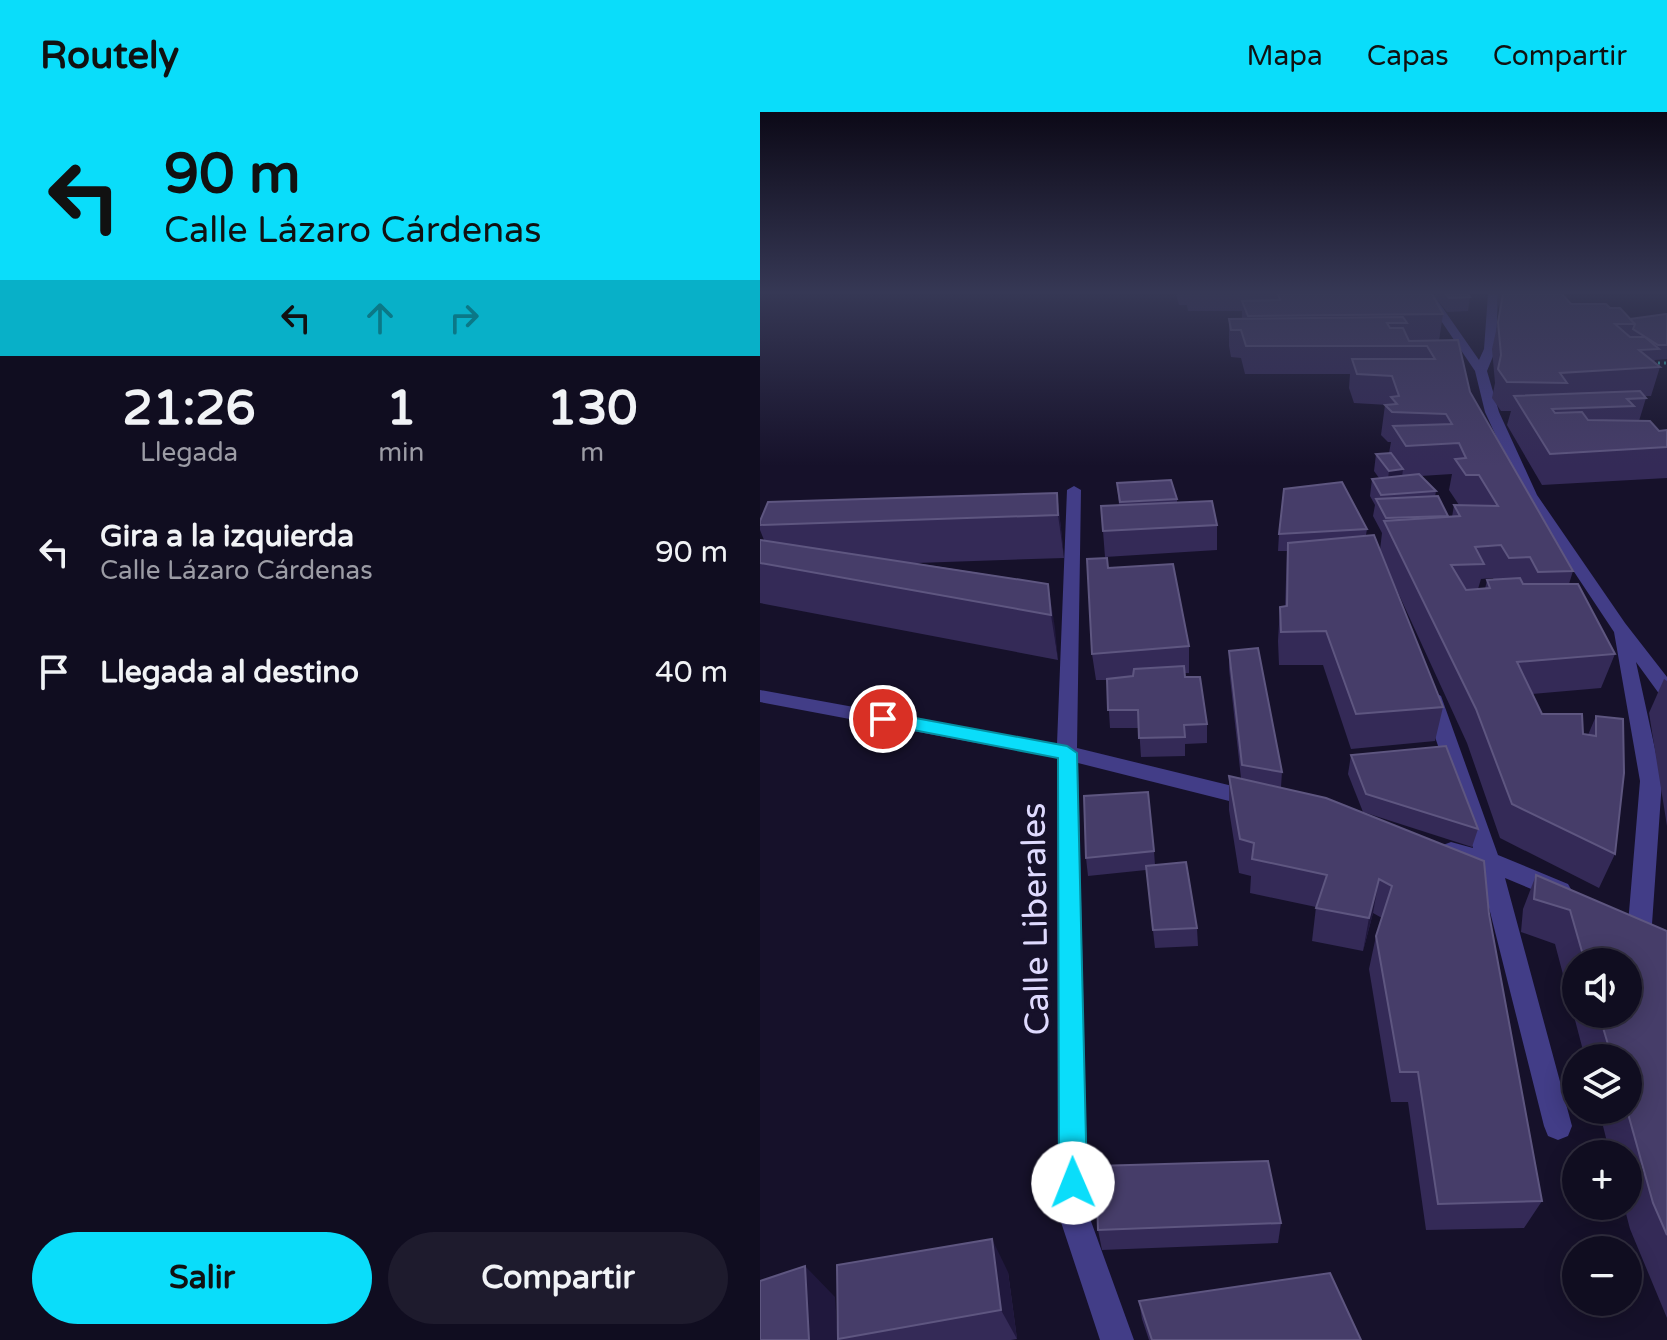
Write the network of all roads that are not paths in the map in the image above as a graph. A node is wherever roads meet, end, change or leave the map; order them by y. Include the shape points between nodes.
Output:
1 (1469, 351) edge
2 (1489, 351) edge
3 (1481, 371) junction
4 (1074, 490) dead end
5 (1619, 627) junction
6 (1426, 681) edge
7 (1667, 690) edge
8 (760, 696) edge
9 (1067, 753) junction
10 (1275, 805) edge
11 (1428, 845) edge
12 (1489, 861) junction
13 (1585, 901) edge
14 (1612, 913) edge
15 (1640, 924) junction
16 (1667, 934) edge
17 (1558, 1126) dead end
18 (1117, 1340) edge

1 - 3 street
2 - 3 street
3 - 5 street via 1492,412 1530,495
4 - 9 street, Calle Liberales
5 - 7 street
5 - 15 street via 1651,781
6 - 12 street
8 - 9 street
9 - 10 street
9 - 18 street, Calle Liberales via 1073,1213
11 - 12 street
12 - 13 street
12 - 17 street
14 - 15 street
15 - 16 street

